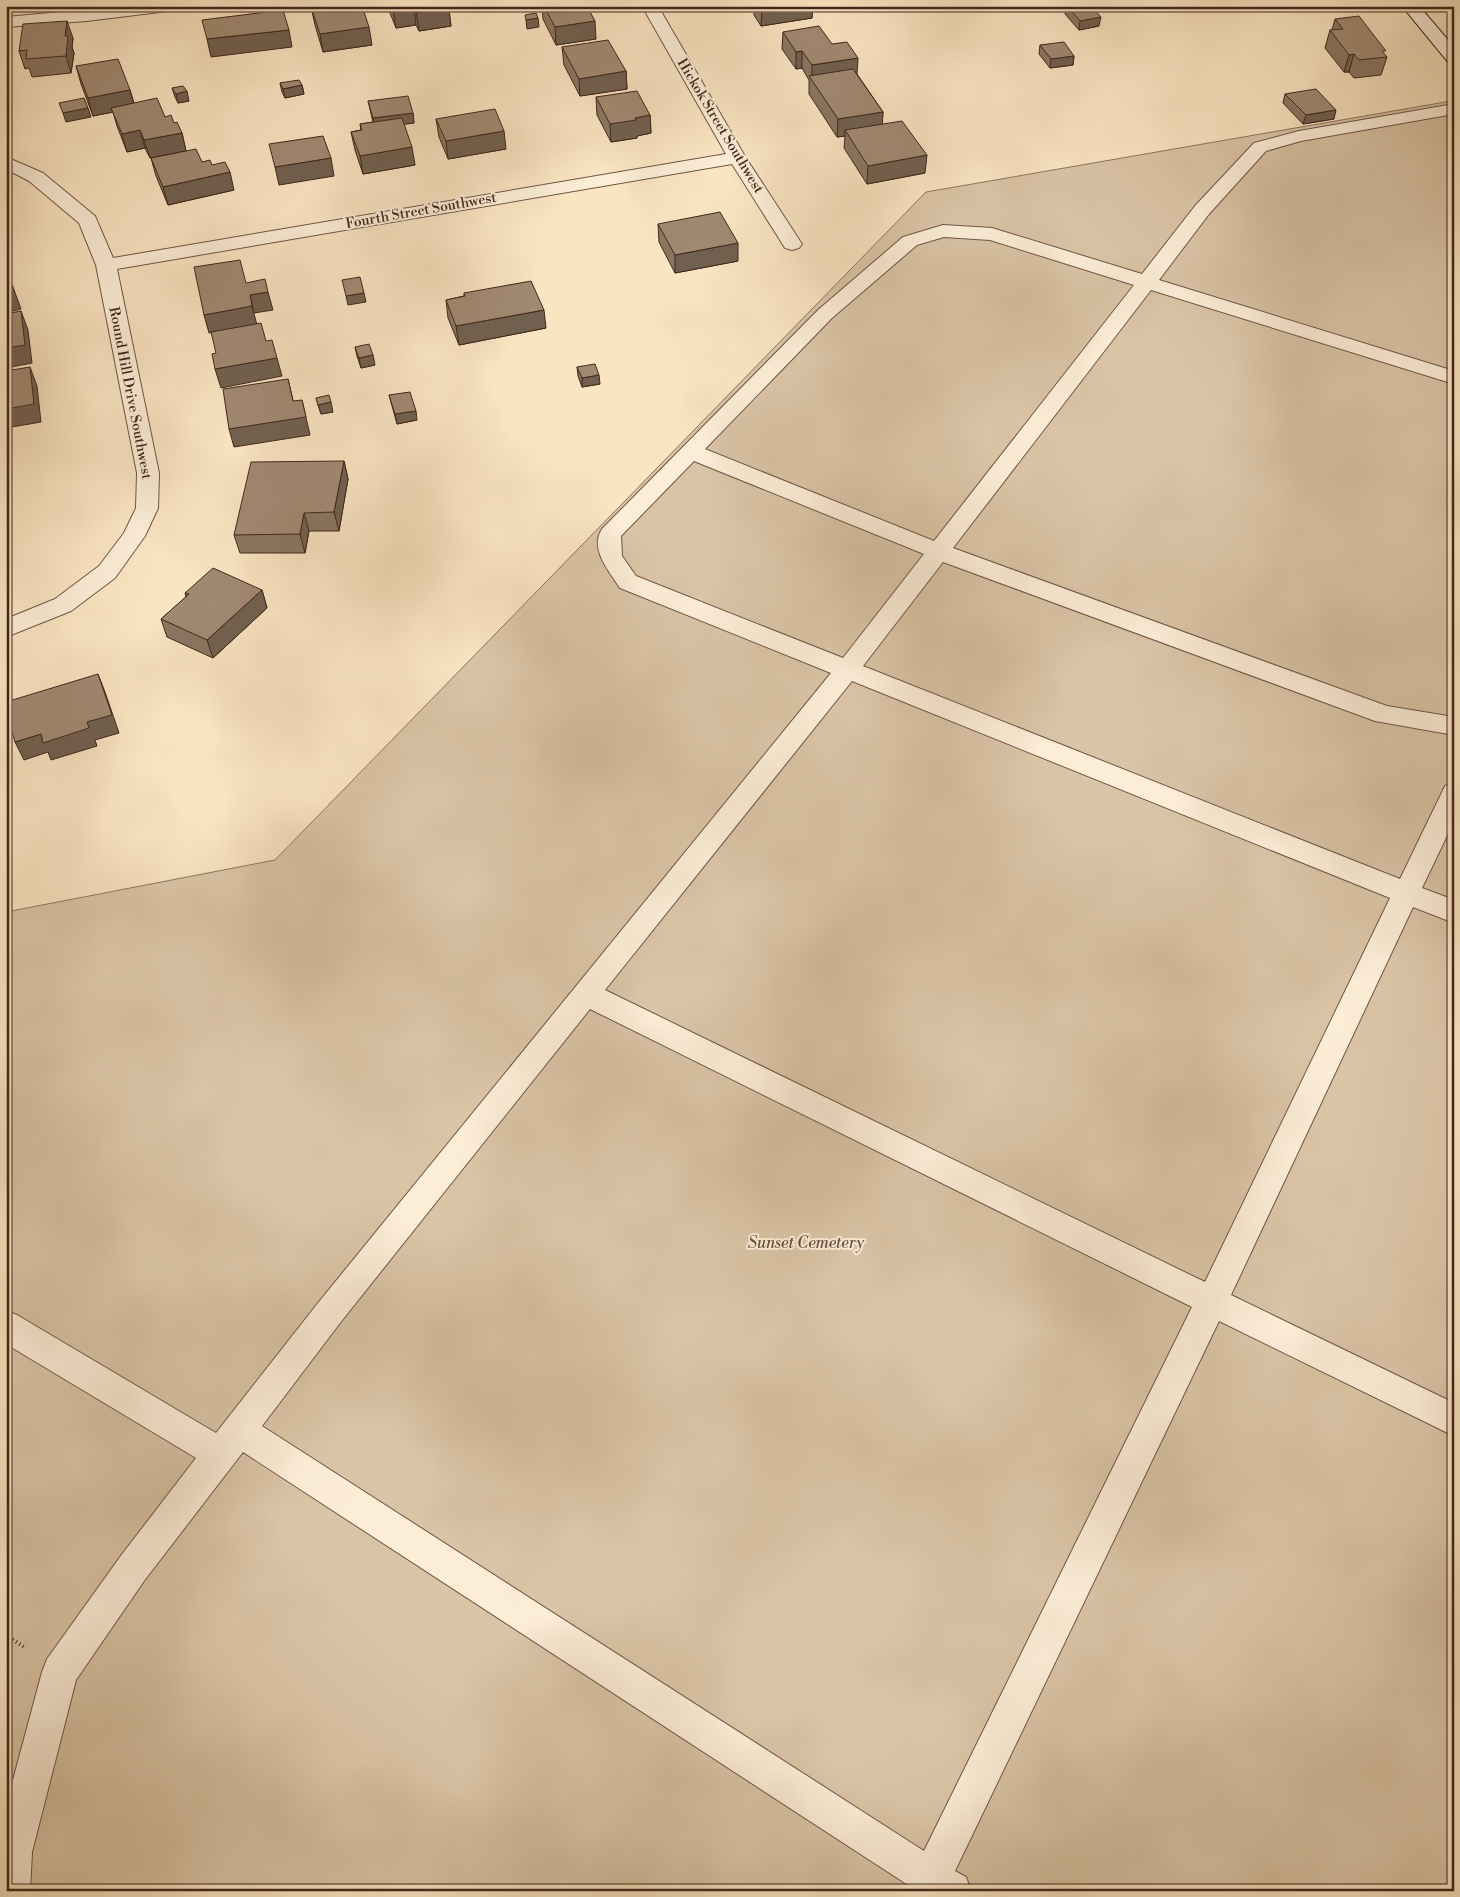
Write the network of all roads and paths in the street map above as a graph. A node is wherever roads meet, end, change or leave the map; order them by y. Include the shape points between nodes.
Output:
1 (168, 6) edge
2 (650, 6) edge
3 (1410, 6) edge
4 (86, 11) edge
5 (6, 22) edge
6 (1454, 58) edge
7 (1454, 109) edge
8 (737, 158) junction
9 (6, 162) edge
10 (792, 244) dead end
11 (106, 265) junction
12 (1146, 281) junction
13 (1454, 378) edge
14 (690, 451) junction
15 (940, 552) junction
16 (6, 629) edge
17 (848, 670) junction
18 (1454, 726) edge
19 (1454, 793) edge
20 (1406, 893) junction
21 (1454, 912) edge
22 (586, 994) junction
23 (1210, 1300) junction
24 (6, 1326) edge
25 (1454, 1420) edge
26 (230, 1442) junction
27 (936, 1886) edge
28 (11, 1891) edge

1 - 4 street
2 - 8 street, Hickok Street Southwest
3 - 6 street
4 - 5 street
7 - 12 street via 1299,136 1260,147 1202,210
8 - 10 street, Hickok Street Southwest
8 - 11 street, Fourth Street Southwest
9 - 11 street, Round Hill Drive Southwest via 36,177 88,220
11 - 16 street, Round Hill Drive Southwest via 148,474 147,508 134,536 107,572 63,605
12 - 13 street
12 - 14 street via 992,234 943,230 910,241 825,314
12 - 15 street
14 - 15 street
14 - 17 street via 610,534 610,557 628,582
15 - 17 street
15 - 18 street via 1384,715
17 - 20 street
17 - 22 street
19 - 20 street
20 - 21 street
20 - 23 street
22 - 23 street
22 - 26 street via 329,1313
23 - 25 street
23 - 27 street
24 - 26 street
26 - 27 street
26 - 28 street via 132,1569 60,1672 13,1852

